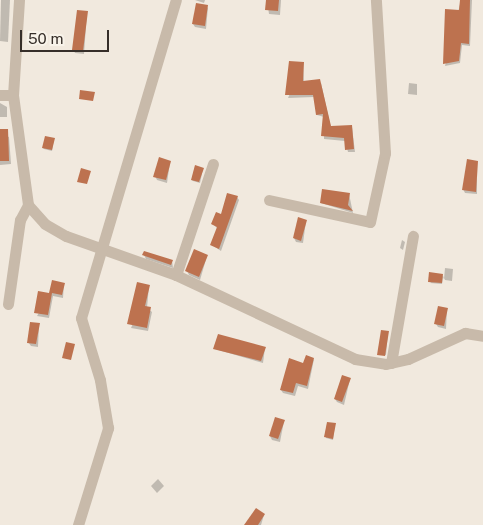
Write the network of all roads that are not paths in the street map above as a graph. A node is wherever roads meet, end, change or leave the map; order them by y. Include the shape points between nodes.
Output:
1 (19, 0) edge
2 (176, 0) edge
3 (376, 0) edge
4 (0, 95) edge
5 (13, 95) junction
6 (213, 164) dead end
7 (269, 200) dead end
8 (28, 205) junction
9 (413, 236) dead end
10 (102, 249) junction
11 (176, 275) junction
12 (8, 304) dead end
13 (483, 336) edge
14 (392, 363) junction
15 (78, 525) edge

1 - 5 street
2 - 10 street
3 - 7 street via 385,153 370,222
4 - 5 street
5 - 8 street
6 - 11 street
8 - 10 street via 45,224 66,236
8 - 12 street via 20,220
9 - 14 street
10 - 11 street
10 - 15 street via 81,318 100,380 108,428
11 - 14 street via 355,359
13 - 14 street via 466,333

